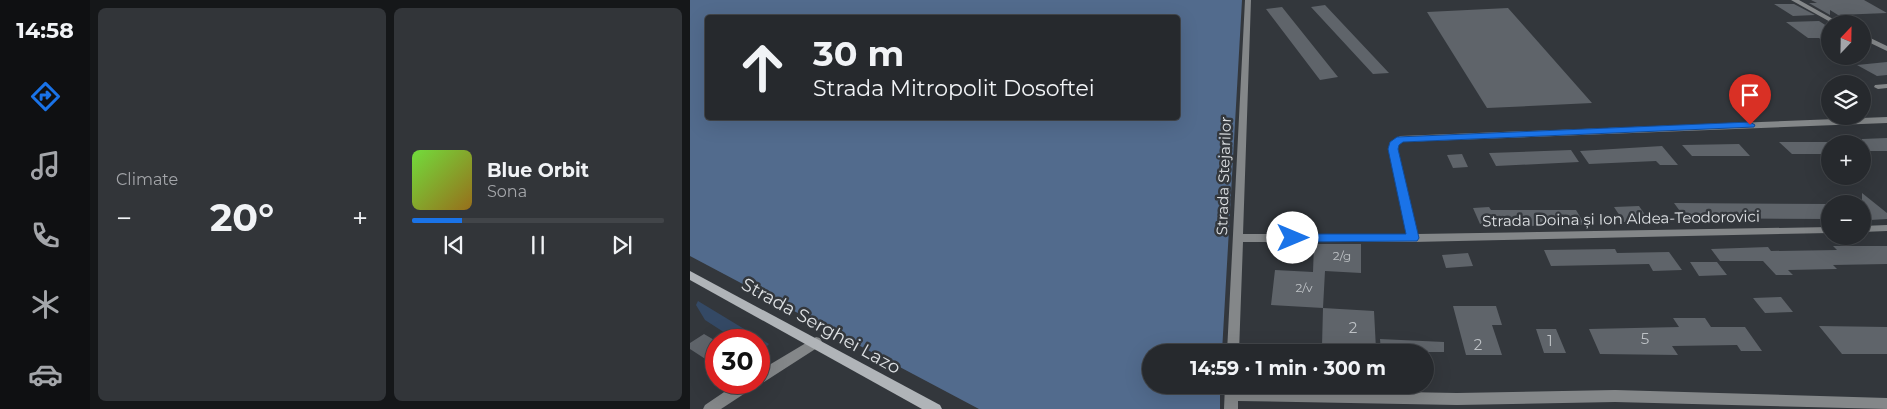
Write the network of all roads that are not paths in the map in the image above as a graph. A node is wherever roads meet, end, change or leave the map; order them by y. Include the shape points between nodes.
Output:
1 (1248, 0) edge
2 (1794, 0) edge
3 (1822, 15) edge
4 (1871, 41) edge
5 (1887, 49) edge
6 (1887, 120) edge
7 (1887, 228) edge
8 (1871, 229) edge
9 (1821, 230) edge
10 (1238, 238) junction
11 (1413, 238) junction
12 (690, 275) edge
13 (816, 342) junction
14 (1233, 344) edge
15 (770, 371) edge
16 (733, 394) edge
17 (1232, 396) edge
18 (1887, 404) edge
19 (710, 409) edge
20 (935, 409) edge

1 - 10 street, Strada Stejarilor
2 - 3 street
4 - 5 street
6 - 11 street via 1400,139 1394,144
7 - 8 street
9 - 11 street, Strada Doina și Ion Aldea-Teodorovici
10 - 11 street, Strada Doina și Ion Aldea-Teodorovici
10 - 14 street, Strada Stejarilor
12 - 13 street, Strada Serghei Lazo
13 - 15 street
13 - 20 street, Strada Serghei Lazo
16 - 19 street
17 - 18 street via 1456,399 1615,396

